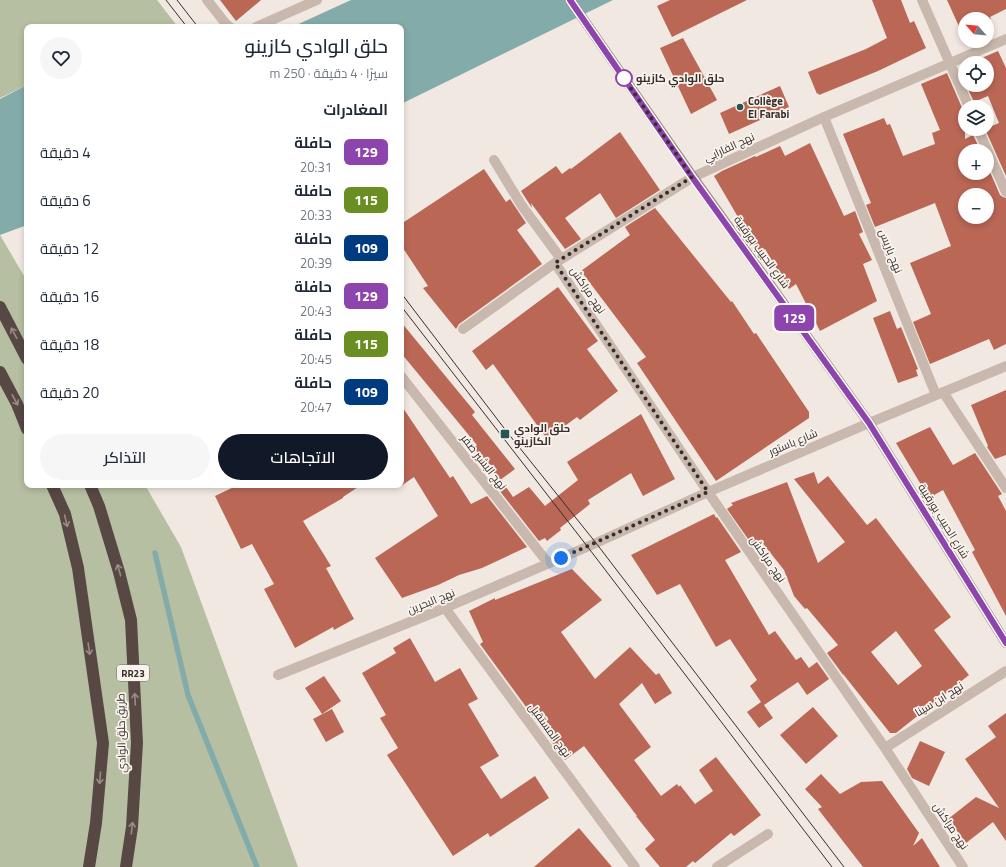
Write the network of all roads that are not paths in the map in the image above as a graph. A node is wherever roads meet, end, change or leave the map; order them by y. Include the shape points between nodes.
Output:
1 (206, 0) edge
2 (317, 0) edge
3 (570, 0) edge
4 (922, 0) edge
5 (226, 24) edge
6 (264, 24) edge
7 (1006, 39) edge
8 (949, 63) junction
9 (966, 100) edge
10 (824, 117) junction
11 (981, 136) edge
12 (494, 160) dead end
13 (692, 177) junction
14 (1006, 192) edge
15 (558, 261) junction
16 (0, 307) edge
17 (463, 329) dead end
18 (24, 353) edge
19 (1006, 366) edge
20 (0, 372) edge
21 (404, 380) edge
22 (940, 393) junction
23 (24, 422) edge
24 (869, 423) junction
25 (53, 488) edge
26 (91, 488) edge
27 (1006, 488) edge
28 (708, 492) junction
29 (591, 544) joint
30 (548, 563) junction
31 (445, 608) junction
32 (1006, 643) edge
33 (1006, 671) edge
34 (278, 675) dead end
35 (885, 748) junction
36 (768, 834) dead end
37 (89, 867) edge
38 (126, 867) edge
39 (635, 867) edge
40 (717, 867) edge
41 (964, 867) edge

1 - 5 street
2 - 6 street
3 - 13 main road, شارع الحبيب بورقيبة
4 - 8 street
7 - 8 street, نهج الفارابي
8 - 9 street
8 - 10 street, نهج الفارابي
10 - 13 street, نهج الفارابي
10 - 22 street, نهج باريس
11 - 14 street
12 - 15 street, نهج مراكش
13 - 15 street, نهج الفارابي
13 - 24 main road, شارع الحبيب بورقيبة
15 - 17 street, نهج الفارابي
15 - 28 street, نهج مراكش
18 -> 16 highway
19 - 22 street, شارع باستور
20 -> 23 highway
21 - 30 street, نهج البشير صفر
22 - 24 street, شارع باستور
22 - 27 street, نهج باريس
24 - 28 street, شارع باستور
24 - 32 main road, شارع الحبيب بورقيبة
25 -> 37 highway, طريق حلق الوادي via 65,514 78,568 103,743 96,824
38 -> 26 highway, طريق حلق الوادي / RR23 via 132,827 137,743 131,620 115,557
28 - 29 street, شارع باستور
28 - 35 street, نهج مراكش
29 - 30 street, نهج البحرين
30 - 31 street, نهج البحرين
31 - 34 street, نهج البحرين
31 - 39 street, نهج المستقبل
33 - 35 street, نهج ابن سينا
35 - 41 street, نهج مراكش
36 - 40 street

